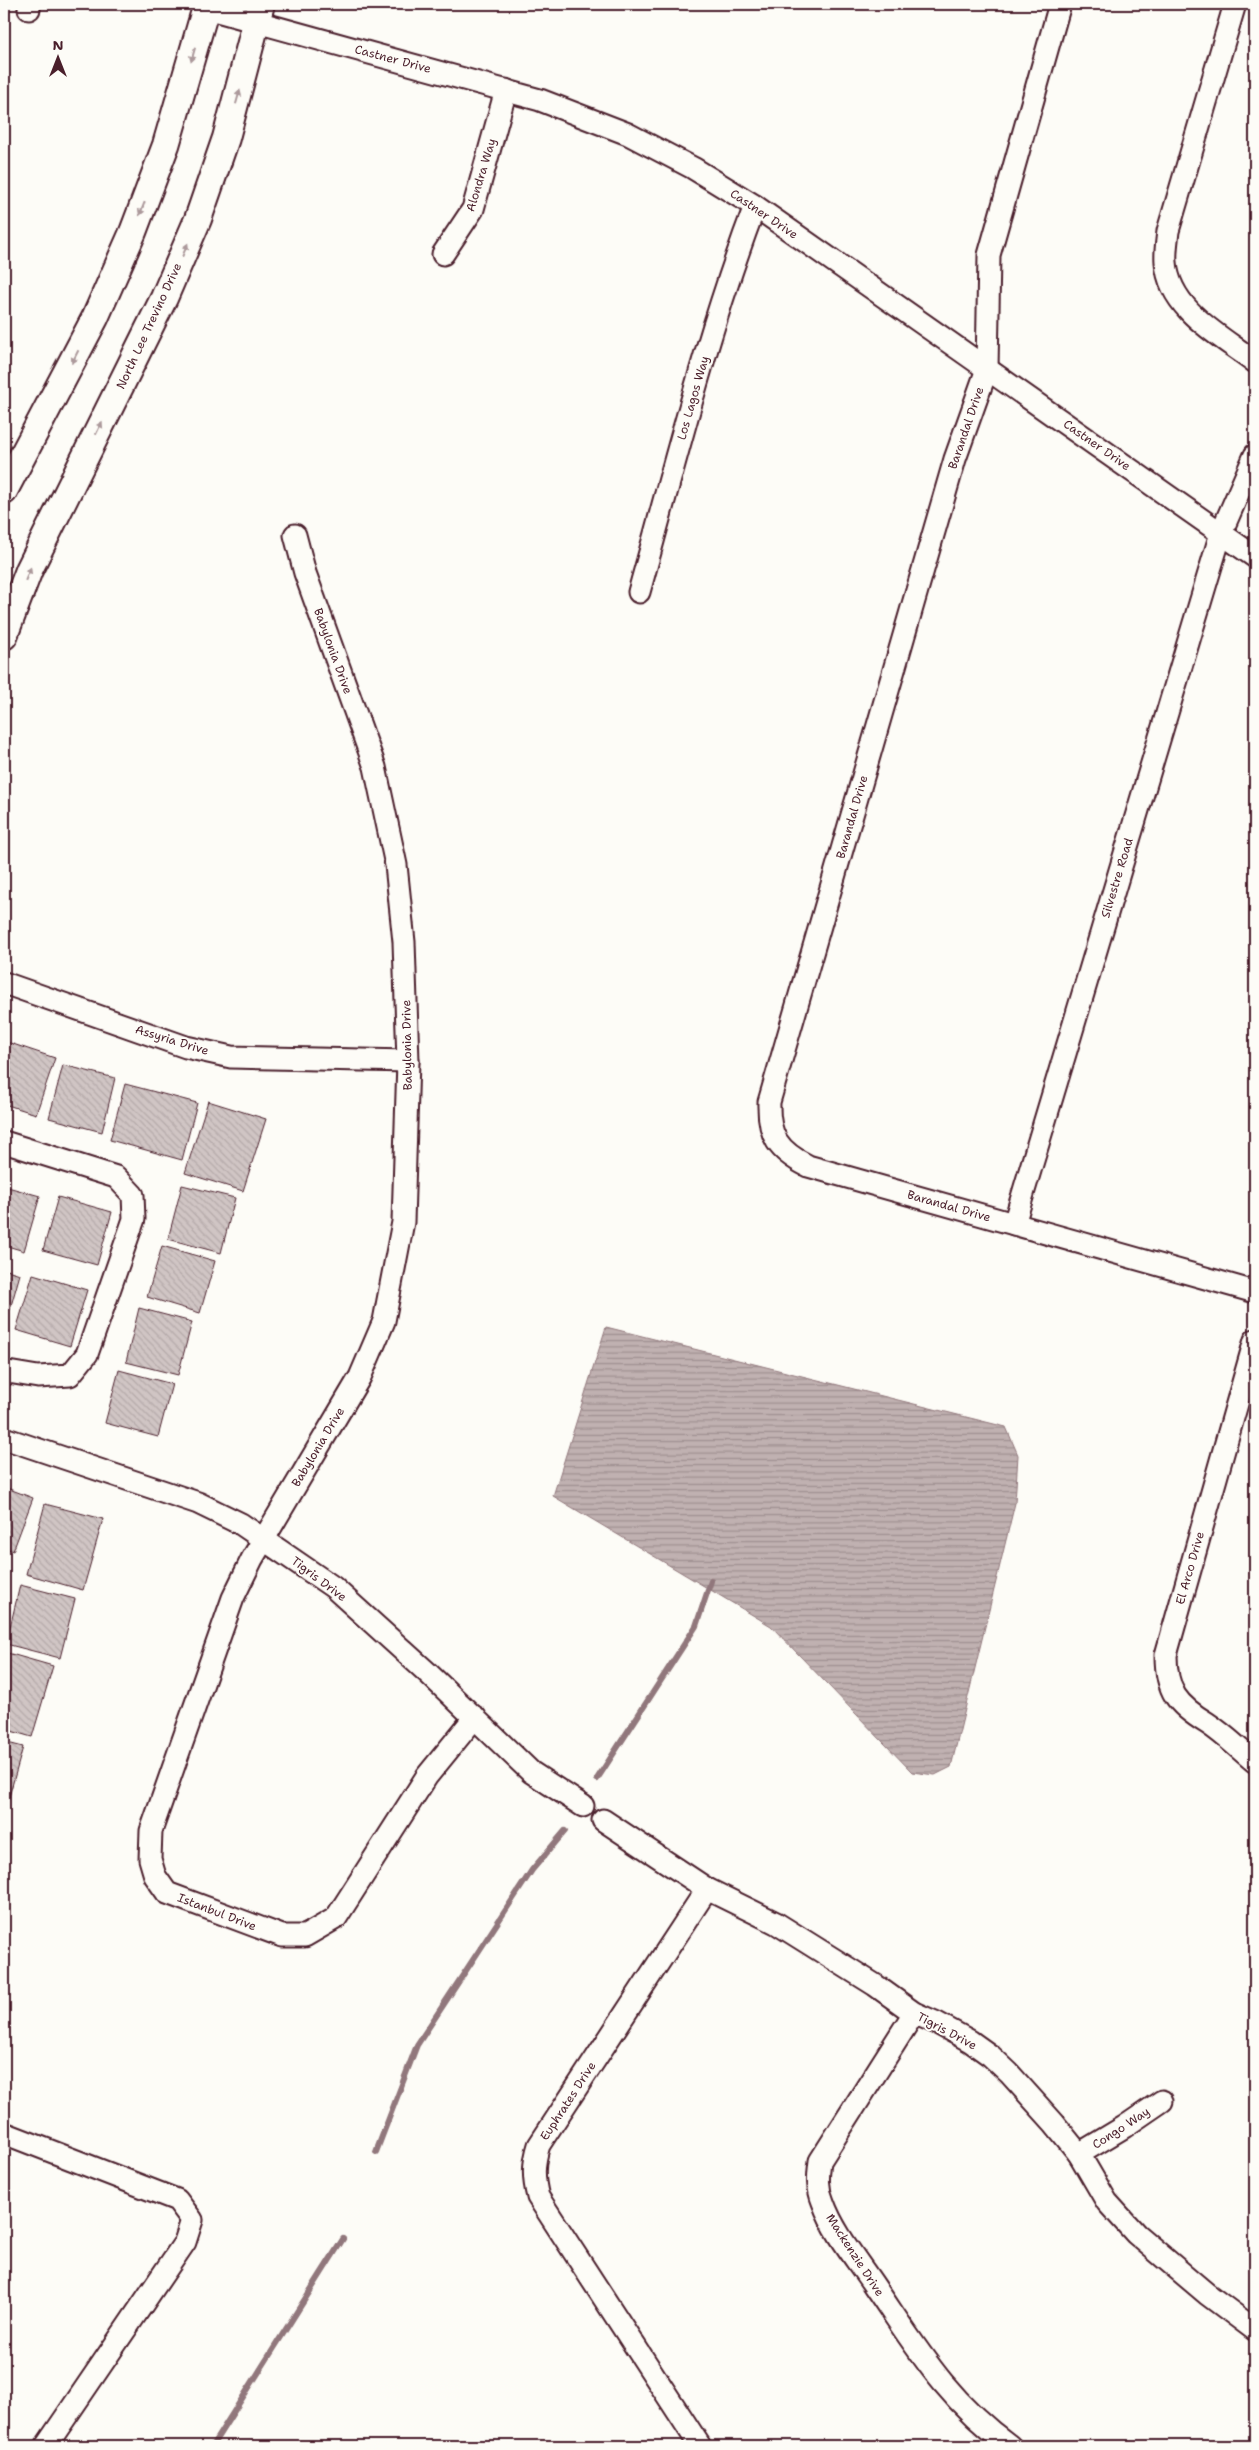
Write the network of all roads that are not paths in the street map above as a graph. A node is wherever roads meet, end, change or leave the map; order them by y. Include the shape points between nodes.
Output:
1 (1060, 4) edge
2 (1234, 4) edge
3 (207, 6) edge
4 (258, 13) edge
5 (506, 90) junction
6 (755, 206) junction
7 (443, 254) dead end
8 (1255, 362) edge
9 (987, 369) junction
10 (1255, 455) edge
11 (4, 491) edge
12 (1220, 533) junction
13 (295, 535) dead end
14 (1255, 557) edge
15 (639, 592) dead end
16 (4, 636) edge
17 (4, 983) edge
18 (408, 1061) junction
19 (4, 1142) edge
20 (1014, 1224) junction
21 (1255, 1292) edge
22 (1255, 1340) edge
23 (4, 1375) edge
24 (4, 1438) edge
25 (264, 1539) junction
26 (475, 1717) junction
27 (1255, 1762) edge
28 (583, 1806) dead end
29 (603, 1820) dead end
30 (707, 1889) junction
31 (914, 2013) junction
32 (1162, 2101) dead end
33 (4, 2133) edge
34 (1079, 2154) junction
35 (1255, 2330) edge
36 (46, 2446) edge
37 (700, 2446) edge
38 (1010, 2446) edge

1 - 9 street, Barandal Drive via 989,255
2 - 8 street via 1168,231 1166,262 1172,289 1189,312
3 - 4 street, Castner Drive
3 -> 11 main road via 166,145 133,232 95,318
4 - 5 street, Castner Drive
16 -> 4 main road, North Lee Trevino Drive via 29,570 164,298 198,219 226,138
5 - 6 street, Castner Drive via 628,134
5 - 7 street, Alondra Way via 473,209
6 - 9 street, Castner Drive
6 - 15 street, Los Lagos Way via 733,264 696,386
9 - 12 street, Castner Drive
9 - 20 street, Barandal Drive via 949,478 769,1102 769,1120 780,1146 792,1158 808,1166
10 - 12 street, Silvestre Road
12 - 14 street, Castner Drive
12 - 20 street, Silvestre Road
13 - 18 street, Babylonia Drive via 305,573 374,767 396,865 404,942
17 - 18 street, Assyria Drive via 186,1047 231,1057
18 - 25 street, Babylonia Drive via 403,1222 384,1321 360,1377
19 - 23 street via 116,1176 133,1195 134,1219 87,1354 70,1374 38,1377 8,1372
20 - 21 street, Barandal Drive
22 - 27 street, El Arco Drive via 1166,1655 1169,1682 1182,1706
24 - 25 street, Tigris Drive via 198,1503
25 - 26 street, Tigris Drive via 333,1587
25 - 26 street, Istanbul Drive via 233,1598 151,1831 150,1859 155,1876 167,1893 282,1936 305,1936 336,1918 427,1776
26 - 28 street, Tigris Drive via 531,1772
29 - 30 street, Tigris Drive
30 - 31 street, Tigris Drive via 776,1923
30 - 37 street, Euphrates Drive via 539,2145 533,2180 538,2197
31 - 34 street, Tigris Drive via 970,2041 990,2056 1009,2073
31 - 38 street, Mackenzie Drive via 820,2161 819,2189 828,2214 847,2246 932,2371 963,2406
32 - 34 street, Congo Way
33 - 36 street via 177,2200 192,2220 185,2242
34 - 35 street, Tigris Drive via 1108,2202 1136,2234

